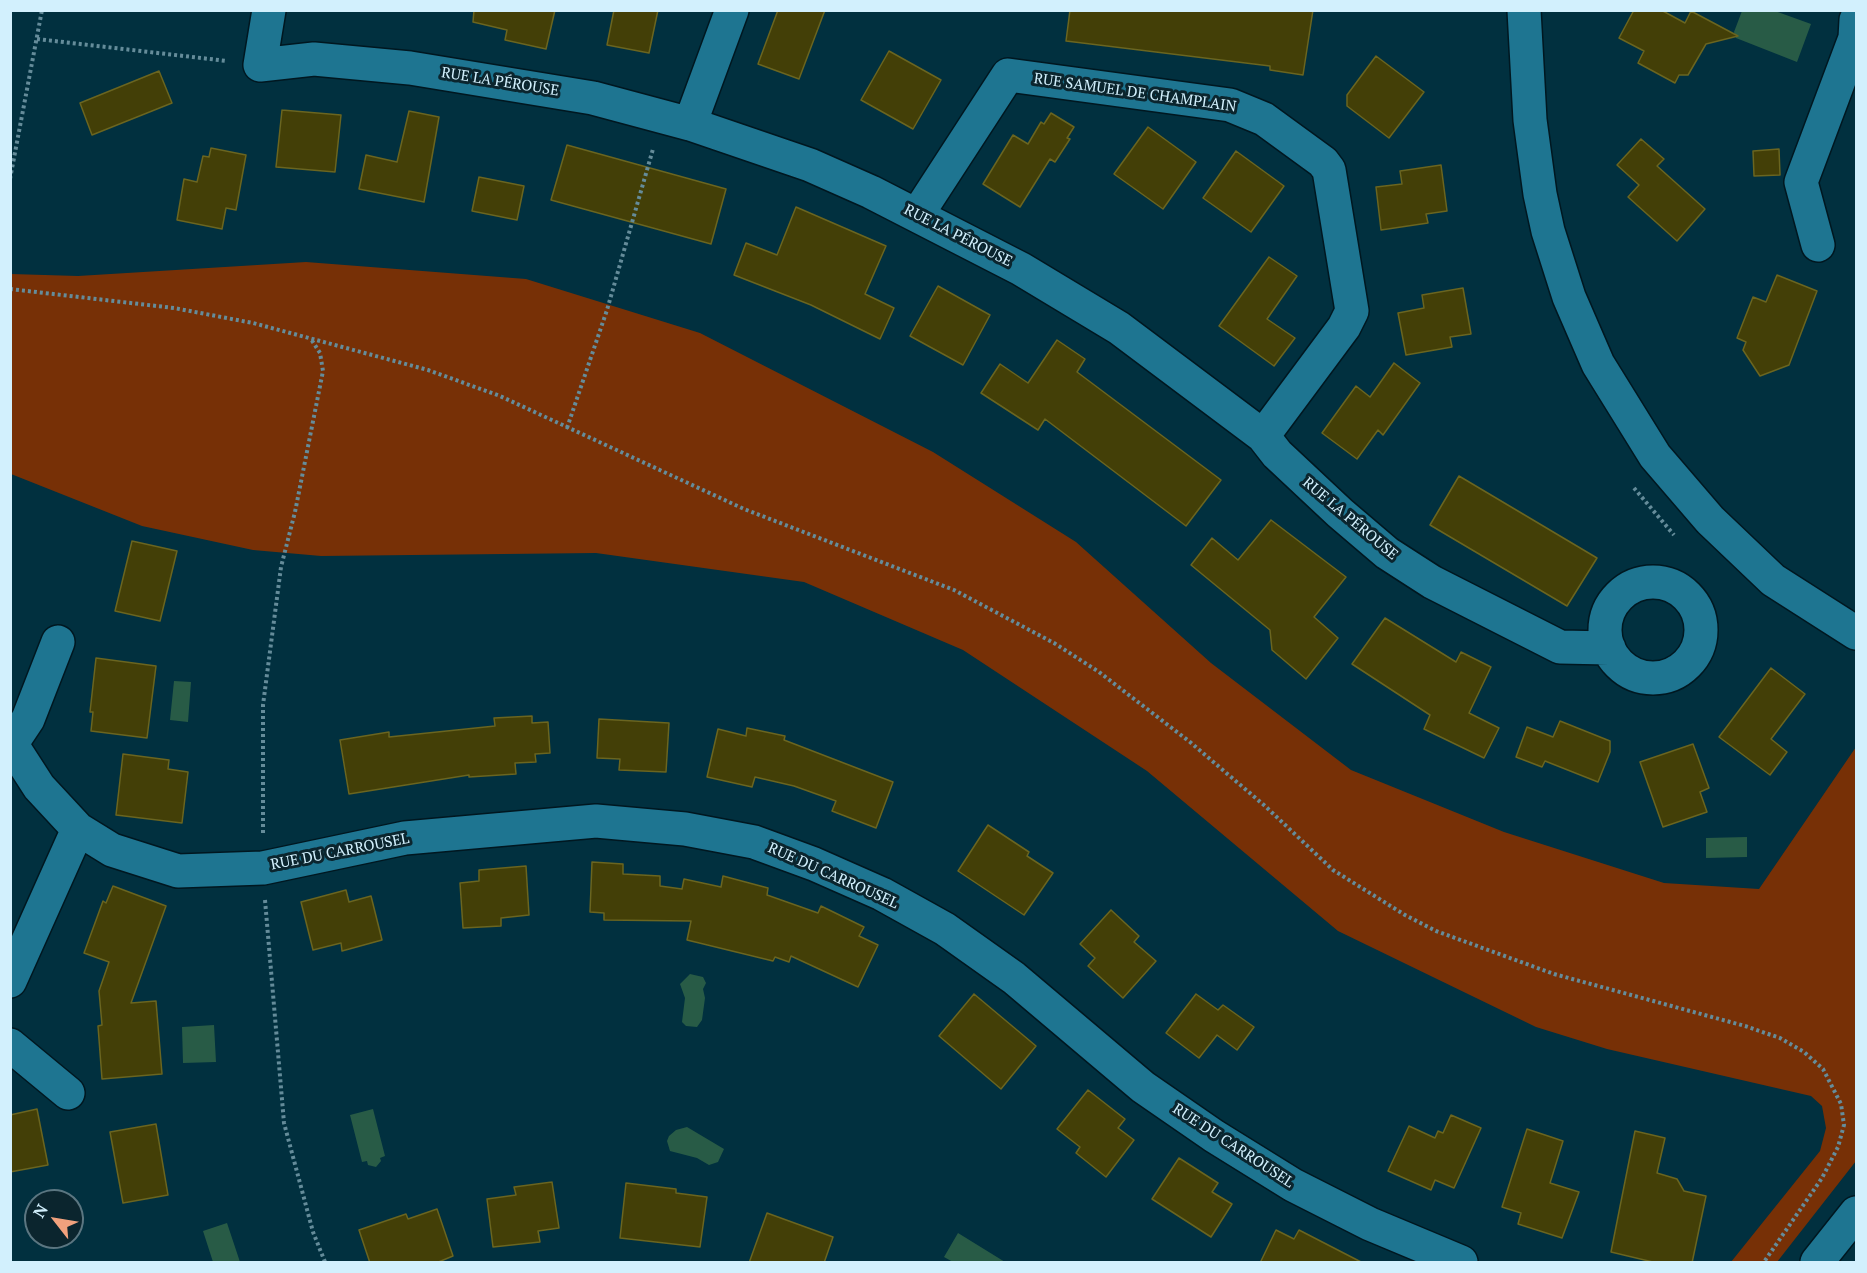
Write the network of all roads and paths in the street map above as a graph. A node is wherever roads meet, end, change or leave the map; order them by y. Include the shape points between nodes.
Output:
1 (42, 10) edge
2 (269, 10) edge
3 (732, 10) edge
4 (1524, 10) edge
5 (1857, 20) edge
6 (37, 39) junction
7 (260, 64) junction
8 (676, 120) junction
9 (10, 179) edge
10 (917, 215) junction
11 (1818, 245) dead end
12 (10, 289) edge
13 (310, 338) junction
14 (567, 428) junction
15 (1263, 436) junction
16 (1857, 633) edge
17 (58, 642) dead end
18 (1608, 648) dead end
19 (11, 742) edge
20 (78, 829) junction
21 (263, 868) junction
22 (10, 981) edge
23 (10, 1044) edge
24 (68, 1093) dead end
25 (1857, 1213) edge
26 (325, 1263) edge
27 (1461, 1263) edge
28 (1764, 1263) edge
29 (1817, 1263) edge

1 - 6 path
2 - 7 street
3 - 8 street
4 - 16 street via 1530,120 1540,194 1565,286 1598,364 1655,456 1710,520 1773,580
5 - 11 street via 1855,38 1801,182
6 - 7 path
6 - 9 path
7 - 8 street, RUE LA PÉROUSE via 314,59 410,68 593,98
8 - 10 street, RUE LA PÉROUSE via 810,165
8 - 14 path
10 - 15 street, RUE LA PÉROUSE via 1021,269 1119,328
10 - 15 street, RUE SAMUEL DE CHAMPLAIN via 1008,75 1230,105 1264,119 1329,170 1352,311
12 - 13 path via 186,310
13 - 14 path via 428,370 500,396
13 - 21 path via 320,353 323,371 280,567 263,705
14 - 28 path via 744,509 954,590 1054,643 1099,672 1190,742 1333,870 1405,915 1447,935 1554,974 1745,1026 1780,1038 1804,1052 1823,1069 1840,1104 1844,1125 1822,1178
15 - 18 street, RUE LA PÉROUSE via 1340,513 1387,553 1432,582 1560,647
17 - 19 street, RUE DU CARROUSEL via 28,719
19 - 20 street, RUE DU CARROUSEL via 39,787
20 - 21 street, RUE DU CARROUSEL via 112,850 178,871
20 - 22 street
21 - 26 path via 284,1123
21 - 27 street, RUE DU CARROUSEL via 405,838 596,821 684,829 754,842 882,894 945,930 1014,978 1143,1087 1214,1136 1293,1185
23 - 24 street
25 - 29 street

